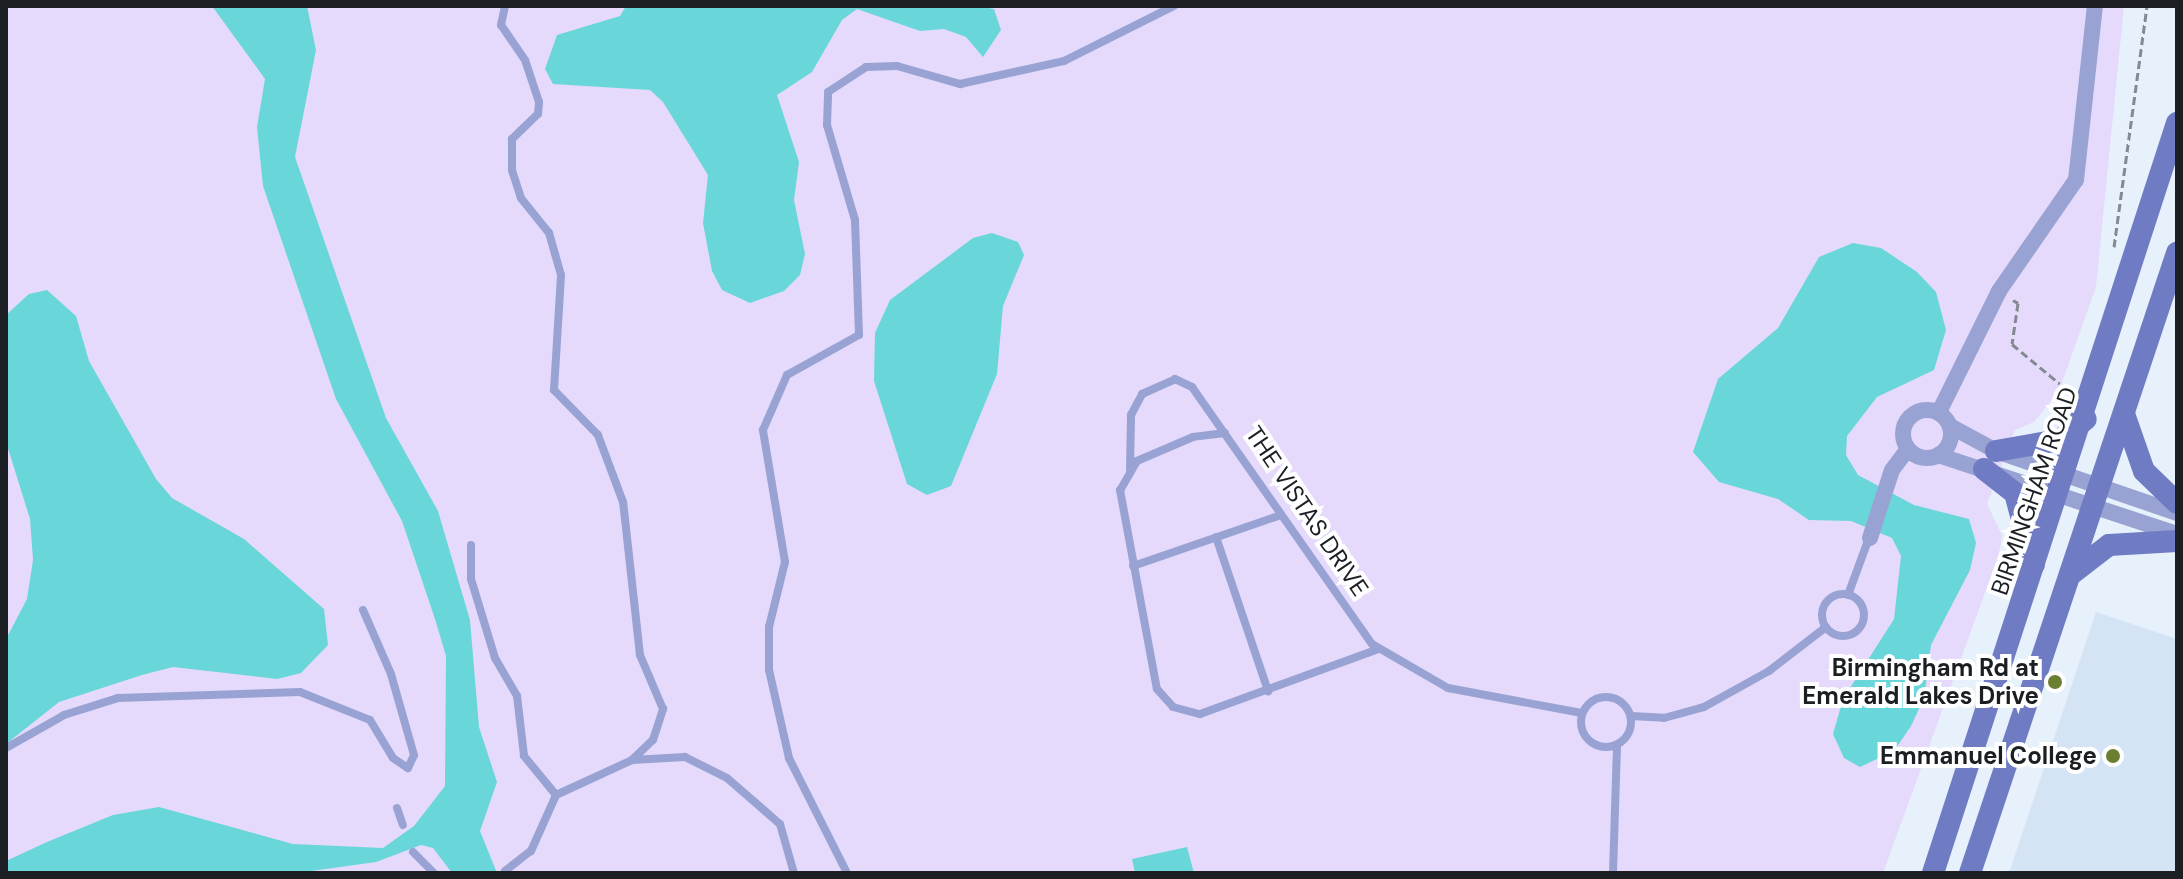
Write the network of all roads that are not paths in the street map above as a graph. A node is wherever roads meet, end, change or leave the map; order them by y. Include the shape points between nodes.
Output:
1 (505, 6) edge
2 (1174, 6) edge
3 (2095, 6) edge
4 (2177, 123) edge
5 (2177, 253) edge
6 (1939, 412) junction
7 (2124, 414) junction
8 (2086, 419) junction
9 (1950, 426) junction
10 (1225, 433) junction
11 (1908, 449) junction
12 (1938, 455) junction
13 (1990, 460) junction
14 (1130, 469) junction
15 (2064, 485) junction
16 (2096, 496) junction
17 (2177, 503) edge
18 (2177, 513) edge
19 (1278, 516) junction
20 (2177, 534) edge
21 (1216, 537) junction
22 (1870, 538) joint
23 (2177, 541) edge
24 (471, 545) dead end
25 (1133, 566) junction
26 (2035, 570) junction
27 (2070, 575) junction
28 (1848, 595) junction
29 (363, 610) dead end
30 (1826, 627) junction
31 (1379, 649) junction
32 (1268, 691) junction
33 (1582, 713) junction
34 (1631, 716) junction
35 (1617, 745) junction
36 (6, 748) edge
37 (632, 760) junction
38 (556, 795) junction
39 (397, 808) dead end
40 (403, 825) dead end
41 (413, 852) dead end
42 (505, 871) dead end
43 (434, 873) edge
44 (794, 873) edge
45 (847, 873) edge
46 (1613, 873) edge
47 (1933, 873) edge
48 (1970, 873) edge

1 - 37 lane via 501,25 525,60 539,102 538,114 518,129 509,152 521,198 549,233 561,275 554,390 598,435 623,502 640,655 663,709 653,740
2 - 45 lane via 1064,61 960,84 897,66 866,67 828,92 827,125 855,220 859,335 787,375 763,430 785,562 769,627 769,670 789,758
3 - 6 street via 2076,180 1999,291
4 - 8 street, BIRMINGHAM ROAD
5 - 7 street
6 - 9 street
6 - 11 street via 1920,410 1905,422
7 - 16 street
7 - 17 street via 2144,471
8 - 13 street via 2060,440
8 - 15 street, BIRMINGHAM ROAD
9 - 12 street via 1949,443
9 - 13 street
10 - 14 lane, THE VISTAS DRIVE via 1163,448
10 - 14 lane via 1192,387 1175,379 1153,384 1131,415
10 - 19 lane, THE VISTAS DRIVE
11 - 12 street
11 - 22 street via 1892,470
12 - 13 street
13 - 15 street
13 - 26 street via 2015,493
14 - 25 lane via 1120,490
15 - 16 street
15 - 26 street, BIRMINGHAM ROAD
16 - 18 street
16 - 20 street
16 - 27 street
19 - 21 lane
19 - 31 lane, THE VISTAS DRIVE
21 - 25 lane
21 - 32 lane
22 - 28 lane
23 - 27 street via 2109,545
24 - 38 lane via 471,579 495,658 517,696 524,756
25 - 32 lane via 1157,689 1173,707 1200,714
26 - 47 street, BIRMINGHAM ROAD
27 - 48 street
28 - 30 lane via 1828,601
28 - 30 lane via 1863,610 1858,630 1838,636
29 - 36 lane via 391,674 414,755 408,768 393,758 370,720 300,692 118,698 64,715
30 - 34 lane via 1769,671 1704,707 1664,718
31 - 32 lane
31 - 33 lane, THE VISTAS DRIVE via 1448,688
33 - 34 lane via 1607,696
33 - 35 lane via 1586,737
34 - 35 lane
35 - 46 lane
37 - 38 lane
37 - 44 lane via 685,757 727,778 780,824
38 - 42 lane via 531,851
39 - 40 lane
41 - 43 lane

